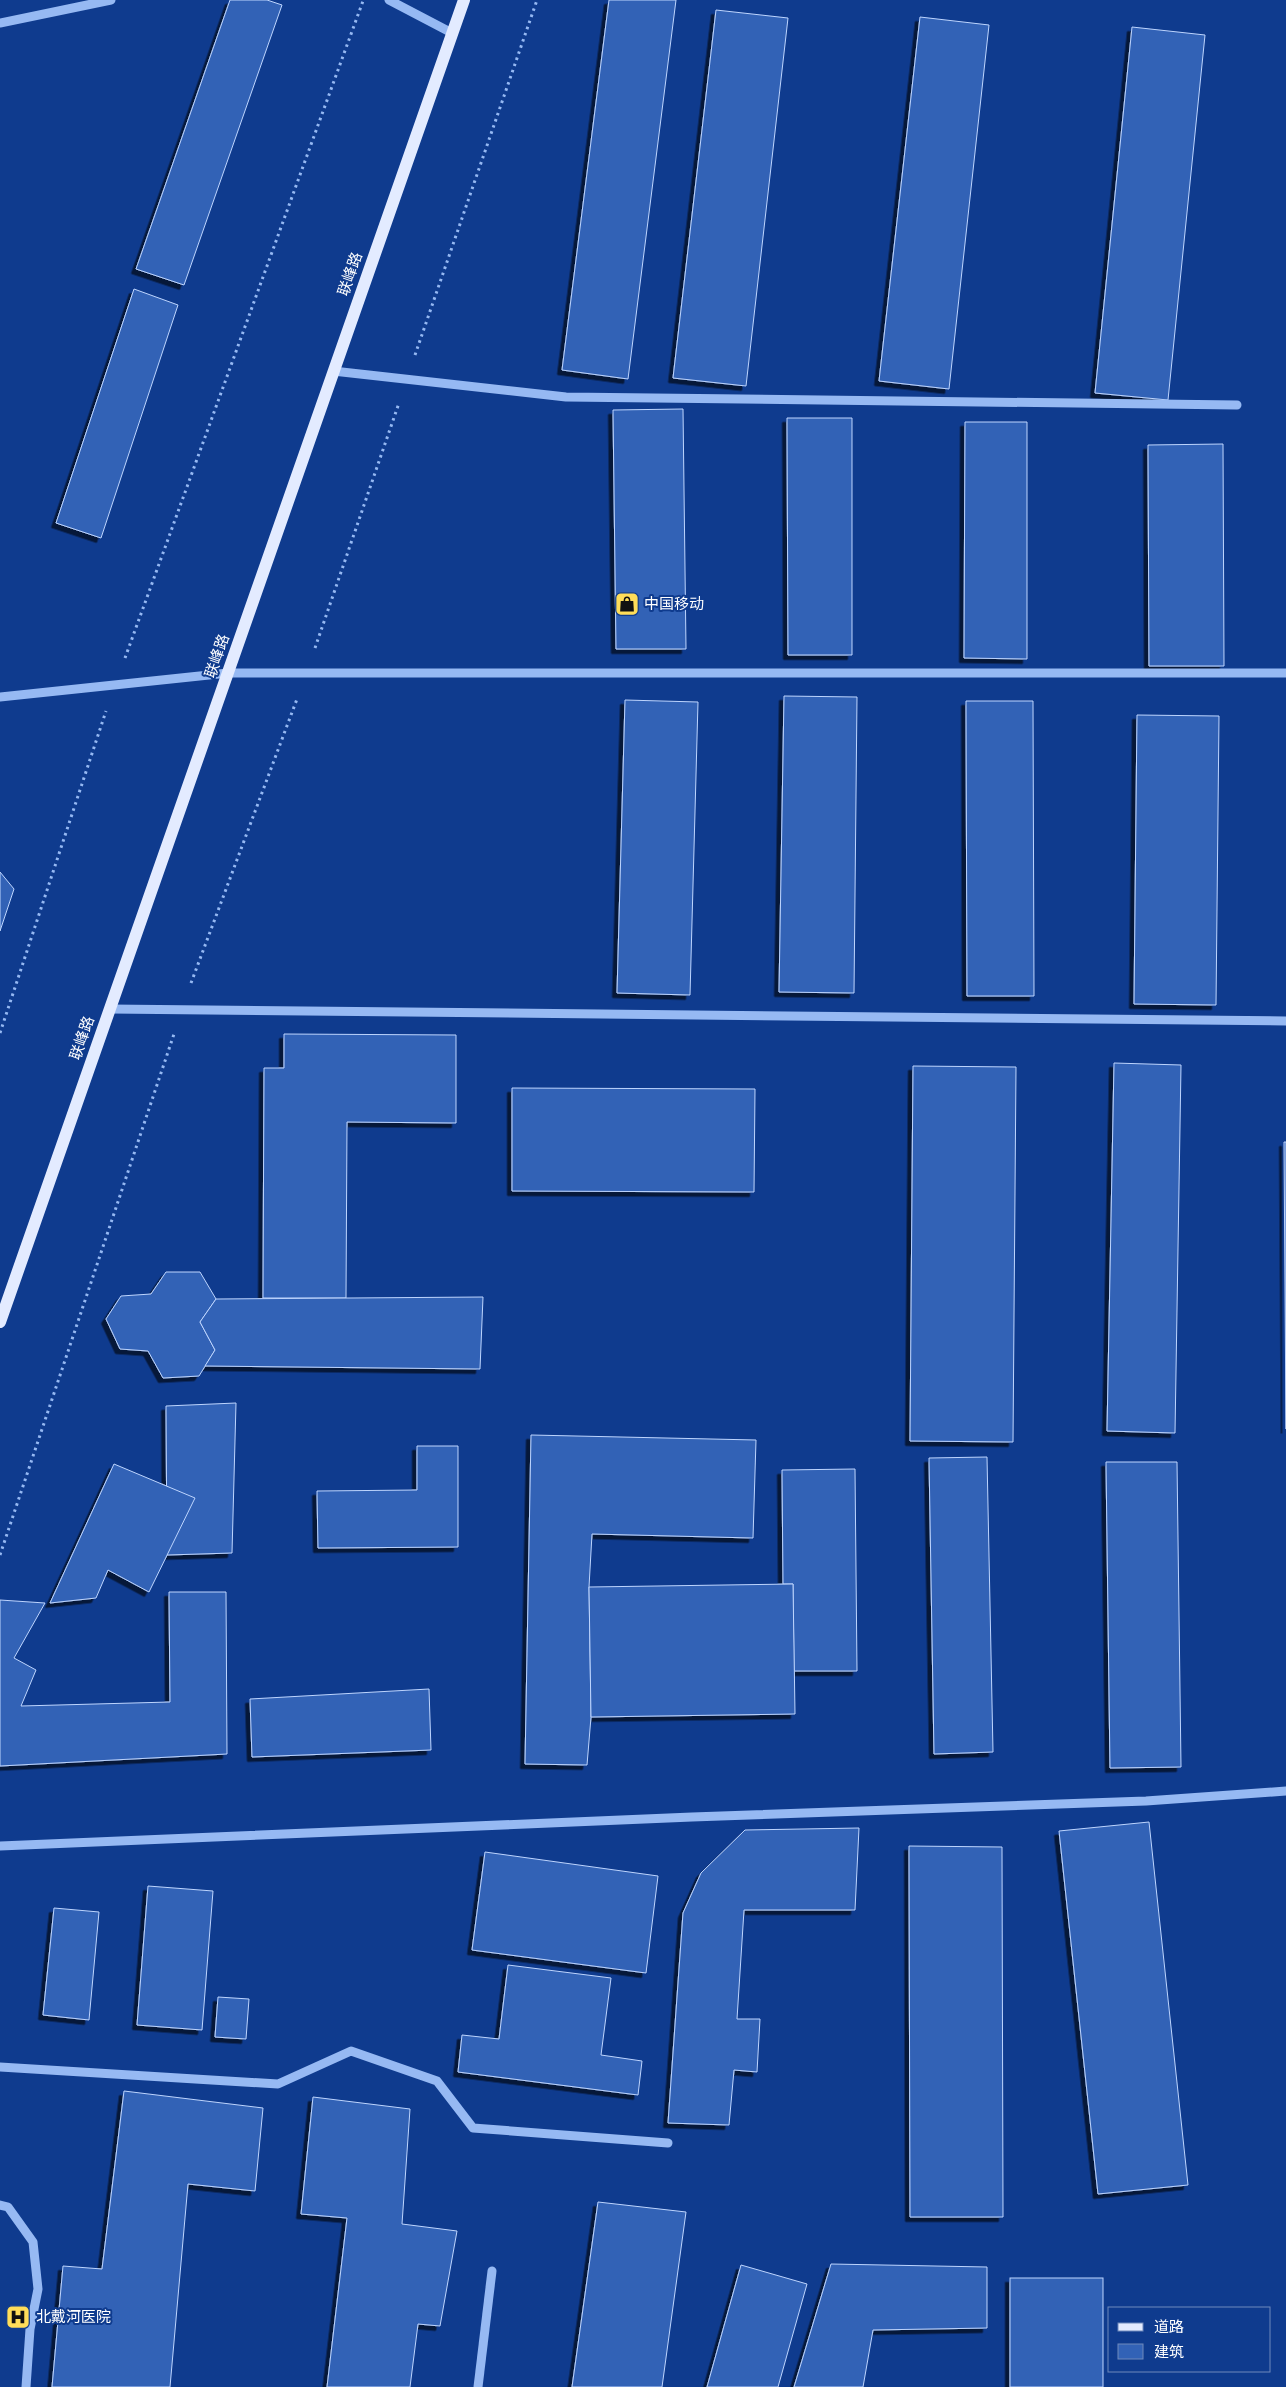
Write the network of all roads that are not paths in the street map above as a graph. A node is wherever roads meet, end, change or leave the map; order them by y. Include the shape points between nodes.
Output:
1 (111, 0) edge
2 (390, 0) edge
3 (464, 0) edge
4 (0, 23) edge
5 (452, 33) junction
6 (333, 371) junction
7 (1237, 405) dead end
8 (228, 673) junction
9 (1286, 673) edge
10 (0, 697) edge
11 (110, 1009) junction
12 (1286, 1021) edge
13 (0, 1322) edge
14 (1286, 1791) edge
15 (0, 1846) edge
16 (0, 2067) edge
17 (668, 2143) dead end
18 (0, 2205) edge
19 (492, 2271) dead end
20 (26, 2387) edge
21 (478, 2387) edge

1 - 4 street
2 - 5 street
3 - 5 main road, 联峰路
5 - 6 main road, 联峰路
6 - 7 street via 566,397
6 - 8 main road, 联峰路
8 - 9 street
8 - 10 street
8 - 11 main road, 联峰路
11 - 12 street
11 - 13 main road, 联峰路
14 - 15 street via 1146,1801
16 - 17 street via 278,2084 351,2051 436,2081 473,2128
18 - 20 street via 8,2207 33,2242 38,2290 30,2329
19 - 21 street

